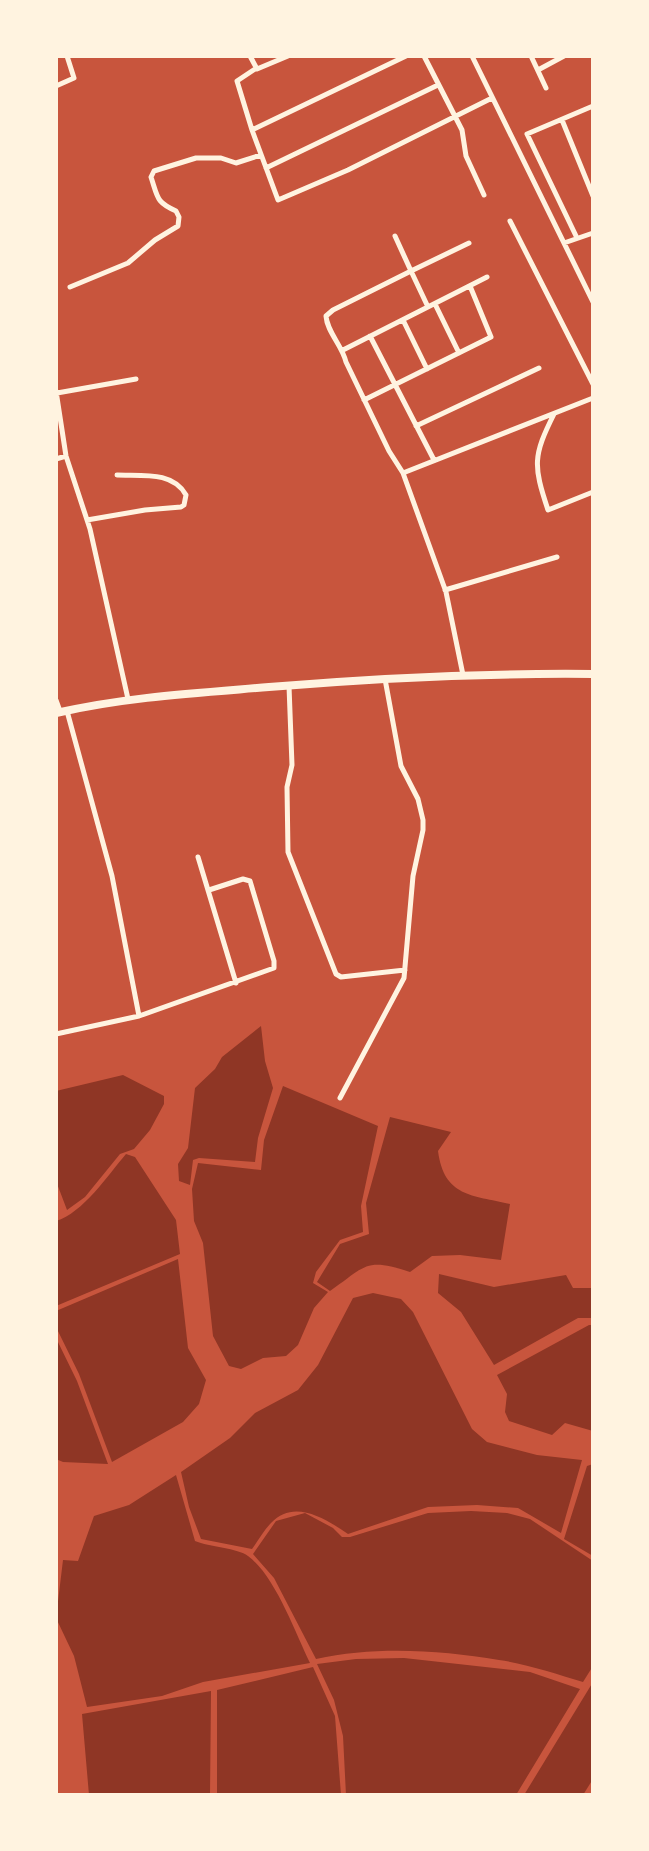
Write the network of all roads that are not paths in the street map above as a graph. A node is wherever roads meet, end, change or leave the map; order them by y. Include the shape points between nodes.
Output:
1 (67, 56) edge
2 (250, 56) edge
3 (288, 56) edge
4 (406, 56) edge
5 (424, 56) edge
6 (472, 56) edge
7 (531, 56) edge
8 (564, 56) edge
9 (255, 69) junction
10 (538, 70) junction
11 (438, 85) junction
12 (56, 86) edge
13 (546, 88) dead end
14 (492, 98) junction
15 (593, 106) edge
16 (455, 116) junction
17 (562, 120) junction
18 (252, 130) junction
19 (527, 134) junction
20 (514, 140) junction
21 (261, 155) junction
22 (266, 168) junction
23 (484, 195) dead end
24 (593, 196) edge
25 (510, 221) dead end
26 (593, 233) edge
27 (395, 236) dead end
28 (577, 238) junction
29 (469, 243) dead end
30 (564, 243) junction
31 (411, 271) junction
32 (487, 277) dead end
33 (470, 286) junction
34 (70, 287) dead end
35 (593, 302) edge
36 (435, 304) junction
37 (428, 307) junction
38 (403, 320) junction
39 (370, 336) junction
40 (343, 350) junction
41 (459, 354) junction
42 (539, 368) dead end
43 (427, 369) junction
44 (136, 379) dead end
45 (593, 384) edge
46 (395, 385) junction
47 (56, 392) edge
48 (593, 398) edge
49 (364, 400) junction
50 (554, 414) junction
51 (416, 426) junction
52 (66, 456) junction
53 (56, 459) edge
54 (434, 460) junction
55 (403, 473) junction
56 (117, 475) dead end
57 (593, 492) edge
58 (87, 520) junction
59 (557, 557) dead end
60 (445, 590) junction
61 (593, 674) edge
62 (463, 676) junction
63 (385, 679) junction
64 (289, 685) junction
65 (128, 699) junction
66 (56, 700) edge
67 (61, 712) edge
68 (198, 857) dead end
69 (209, 890) junction
70 (405, 970) junction
71 (236, 983) junction
72 (139, 1016) junction
73 (56, 1034) edge
74 (340, 1098) dead end

1 - 12 street via 74,78
2 - 9 street
3 - 9 street
4 - 18 street
5 - 11 street
6 - 14 street
7 - 10 street
8 - 10 street
9 - 18 street via 237,81
10 - 13 street
11 - 16 street
11 - 22 street
14 - 16 street
14 - 20 street
15 - 17 street
16 - 22 street via 282,200 276,197
16 - 23 street
17 - 19 street
17 - 24 street
18 - 21 street
19 - 20 street
19 - 28 street
20 - 30 street
21 - 22 street
21 - 34 street via 236,163 196,158 154,171 159,200 176,211 178,226 128,263
25 - 45 street
26 - 28 street
27 - 31 street
28 - 30 street
29 - 31 street
30 - 35 street
31 - 37 street
31 - 40 street via 326,316
32 - 33 street
33 - 36 street
33 - 41 street via 491,337
36 - 37 street
36 - 41 street
37 - 38 street
38 - 39 street
38 - 43 street
39 - 40 street
39 - 46 street
40 - 49 street
41 - 43 street
42 - 51 street
43 - 46 street
44 - 47 street
46 - 49 street
46 - 51 street
47 - 52 street
48 - 50 street
49 - 55 street
50 - 54 street
50 - 57 street via 538,445 536,475 548,510
51 - 54 street
52 - 53 street
52 - 58 street
54 - 55 street
55 - 60 street
56 - 58 street via 176,481 186,495 184,505
58 - 65 street
59 - 60 street
60 - 62 street
61 - 62 highway
62 - 63 highway
63 - 64 highway
63 - 70 street via 401,766 423,820
64 - 65 highway
64 - 70 street via 288,852 336,974
65 - 67 highway
66 - 67 street
67 - 72 street via 112,876
68 - 69 street
69 - 71 street
69 - 71 street via 250,881 274,961 272,969
70 - 74 street
71 - 72 street
72 - 73 street

